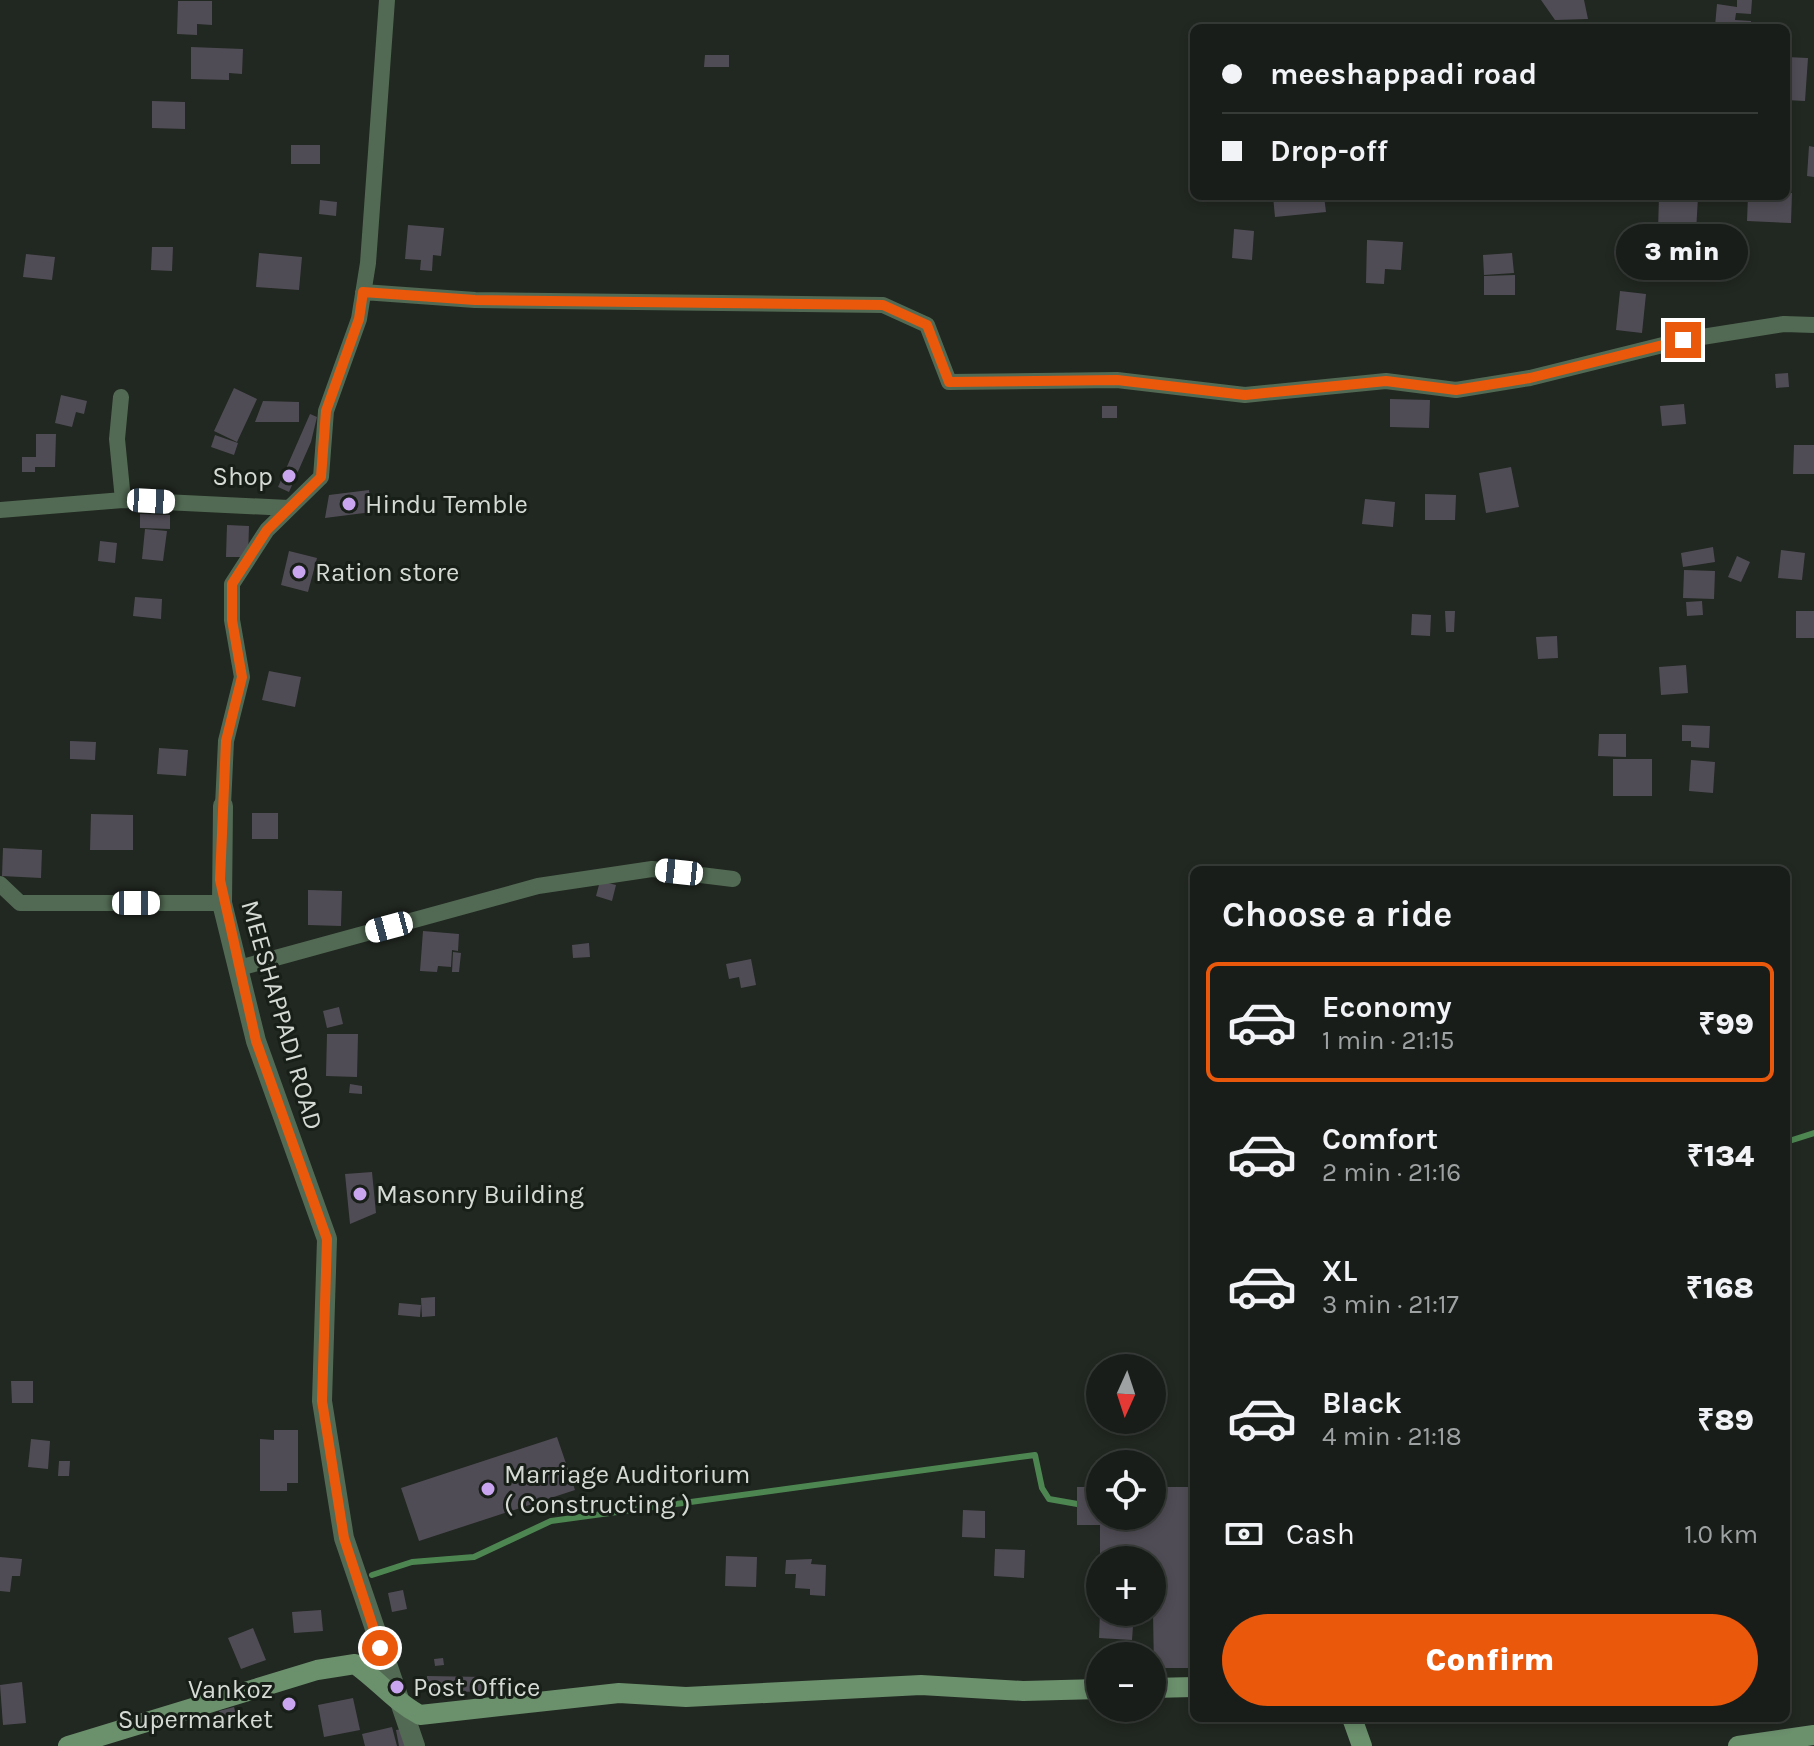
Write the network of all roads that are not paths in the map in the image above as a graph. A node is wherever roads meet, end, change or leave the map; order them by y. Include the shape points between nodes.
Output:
1 (387, 0) edge
2 (363, 292) junction
3 (1814, 325) edge
4 (121, 397) dead end
5 (123, 500) junction
6 (289, 508) junction
7 (0, 510) edge
8 (223, 806) joint
9 (733, 879) dead end
10 (0, 884) edge
11 (222, 903) junction
12 (239, 968) junction
13 (1190, 1687) edge
14 (1166, 1688) edge
15 (1086, 1689) edge
16 (397, 1703) junction
17 (1353, 1722) edge
18 (1814, 1735) edge
19 (68, 1746) edge
20 (415, 1746) edge
21 (1362, 1746) edge
22 (1738, 1746) edge

1 - 2 street
2 - 3 street via 475,300 883,305 927,325 949,382 1117,380 1245,395 1386,381 1456,390 1530,378 1683,340 1784,324
2 - 6 street via 359,319 326,411 321,477
4 - 5 street via 117,439
5 - 6 street
5 - 7 street
6 - 8 street via 267,530 232,584 242,677 226,741
8 - 11 street, MEESHAPPADI ROAD
9 - 12 street via 652,869 538,886
10 - 11 street via 20,903
11 - 12 street, MEESHAPPADI ROAD
12 - 16 street, MEESHAPPADI ROAD via 256,1041 327,1239 322,1401 344,1538
13 - 14 main road
15 - 16 main road via 921,1685 686,1697 619,1693 420,1715
16 - 19 main road via 355,1664 317,1670
16 - 20 street, MEESHAPPADI ROAD
17 - 21 main road
18 - 22 main road

